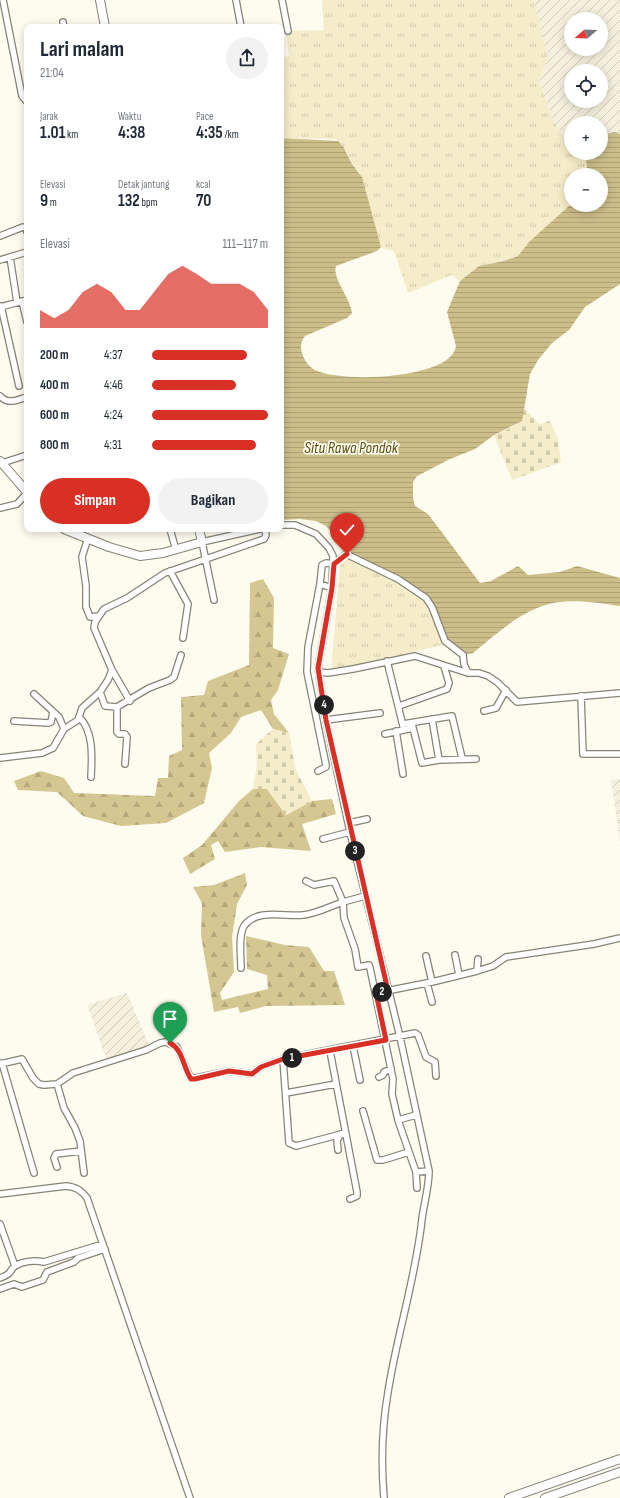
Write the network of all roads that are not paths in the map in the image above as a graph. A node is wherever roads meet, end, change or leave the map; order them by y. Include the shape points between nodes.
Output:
1 (3, 0) edge
2 (100, 0) edge
3 (236, 0) edge
4 (282, 0) edge
5 (104, 24) edge
6 (240, 24) edge
7 (288, 31) dead end
8 (24, 98) edge
9 (24, 227) edge
10 (0, 236) edge
11 (24, 253) edge
12 (10, 257) junction
13 (0, 260) edge
14 (22, 301) edge
15 (0, 306) edge
16 (19, 386) dead end
17 (0, 396) edge
18 (24, 398) edge
19 (24, 456) edge
20 (1, 462) edge
21 (24, 493) edge
22 (24, 495) edge
23 (0, 508) edge
24 (284, 525) edge
25 (72, 532) edge
26 (171, 532) edge
27 (200, 532) edge
28 (247, 532) edge
29 (266, 532) edge
30 (88, 538) junction
31 (202, 542) junction
32 (176, 550) junction
33 (207, 560) junction
34 (334, 564) junction
35 (170, 571) junction
36 (320, 584) junction
37 (332, 588) junction
38 (214, 600) dead end
39 (98, 616) junction
40 (183, 638) dead end
41 (181, 655) dead end
42 (387, 661) junction
43 (444, 666) junction
44 (112, 670) junction
45 (320, 672) junction
46 (468, 673) junction
47 (506, 690) junction
48 (100, 692) junction
49 (620, 693) edge
50 (34, 694) dead end
51 (581, 696) junction
52 (130, 701) junction
53 (399, 706) junction
54 (117, 707) junction
55 (484, 710) dead end
56 (53, 712) junction
57 (380, 713) dead end
58 (79, 717) junction
59 (432, 719) junction
60 (326, 720) junction
61 (14, 721) dead end
62 (413, 725) junction
63 (403, 727) junction
64 (64, 729) junction
65 (396, 731) junction
66 (385, 734) dead end
67 (620, 754) edge
68 (0, 758) edge
69 (462, 758) junction
70 (476, 759) dead end
71 (439, 760) junction
72 (125, 764) dead end
73 (318, 771) dead end
74 (403, 774) dead end
75 (91, 777) dead end
76 (367, 819) dead end
77 (349, 823) junction
78 (350, 832) junction
79 (323, 839) dead end
80 (306, 881) dead end
81 (365, 896) junction
82 (343, 902) junction
83 (620, 938) edge
84 (455, 955) dead end
85 (426, 956) dead end
86 (478, 959) dead end
87 (241, 968) dead end
88 (477, 971) junction
89 (459, 975) junction
90 (430, 983) junction
91 (388, 991) junction
92 (376, 993) junction
93 (432, 1002) dead end
94 (397, 1038) junction
95 (387, 1040) junction
96 (353, 1046) junction
97 (330, 1051) junction
98 (283, 1059) junction
99 (1, 1063) edge
100 (391, 1069) junction
101 (436, 1076) dead end
102 (379, 1077) dead end
103 (360, 1080) dead end
104 (57, 1084) junction
105 (336, 1084) junction
106 (286, 1093) junction
107 (363, 1111) dead end
108 (413, 1116) junction
109 (399, 1119) junction
110 (343, 1133) junction
111 (338, 1150) dead end
112 (81, 1151) junction
113 (409, 1152) junction
114 (57, 1167) dead end
115 (422, 1171) junction
116 (34, 1173) dead end
117 (84, 1173) dead end
118 (417, 1188) dead end
119 (0, 1194) edge
120 (350, 1199) dead end
121 (0, 1224) edge
122 (104, 1246) junction
123 (77, 1256) junction
124 (44, 1262) junction
125 (15, 1266) junction
126 (47, 1272) junction
127 (10, 1274) junction
128 (0, 1278) edge
129 (14, 1284) junction
130 (0, 1289) edge
131 (620, 1459) edge
132 (620, 1472) edge
133 (190, 1498) edge
134 (384, 1498) edge
135 (509, 1498) edge
136 (545, 1498) edge

1 - 8 street
2 - 5 street
3 - 6 street
4 - 7 street
9 - 10 street
11 - 12 street
12 - 13 street
12 - 14 street
14 - 15 street
15 - 16 street
17 - 18 street via 10,402
19 - 20 street
20 - 21 street
22 - 23 street via 16,504
24 - 34 street via 294,525 316,534 330,548
25 - 30 street
26 - 32 street
27 - 31 street
28 - 31 street
29 - 33 street via 264,539
30 - 32 street via 140,556
30 - 39 street via 82,557 86,607 90,617
31 - 32 street
31 - 33 street
33 - 35 street
33 - 38 street
34 - 36 street via 322,565
34 - 37 street
34 - 46 street via 347,554 398,579 426,598 432,607 443,639 463,655
35 - 39 street via 104,609
35 - 40 street via 188,604
36 - 37 street
36 - 73 street via 308,647 307,672 326,765
37 - 45 street via 318,666
39 - 44 street via 94,628
41 - 52 street via 174,677 149,688
42 - 43 street via 415,656
42 - 45 street via 328,673
42 - 53 street
43 - 46 street
43 - 53 street via 449,683 447,689
44 - 48 street
44 - 52 street
45 - 60 street
46 - 47 street via 479,673 494,679
47 - 51 street via 517,702
47 - 55 street via 496,708
48 - 54 street via 104,706
48 - 58 street via 82,708
49 - 51 street
50 - 56 street
51 - 67 street via 583,754
52 - 54 street
53 - 63 street
54 - 72 street via 117,732 127,737
56 - 61 street via 49,723
56 - 64 street via 59,717
57 - 60 street
58 - 64 street
58 - 75 street via 87,727 90,737
59 - 62 street
59 - 69 street via 450,716 453,718
59 - 71 street
60 - 77 street
62 - 63 street
62 - 71 street via 422,763
63 - 65 street
64 - 68 street via 51,750
65 - 66 street
65 - 74 street
69 - 70 street
69 - 71 street
76 - 77 street
77 - 78 street
78 - 79 street
78 - 81 street
80 - 82 street via 314,885 334,881
81 - 82 street
81 - 91 street
82 - 87 street via 302,915 284,914 252,919 244,926 242,934
82 - 92 street via 344,918 358,966 370,966
83 - 88 street via 501,959 493,966
84 - 89 street
85 - 90 street
86 - 88 street
88 - 89 street
89 - 90 street
90 - 91 street
90 - 93 street
91 - 92 street
91 - 94 street
92 - 95 street
94 - 95 street
94 - 101 street via 417,1034 426,1057 435,1062
94 - 108 street
95 - 96 street
95 - 100 street
96 - 97 street
96 - 103 street
97 - 98 street
97 - 105 street
98 - 104 street via 261,1067 252,1074 229,1071 191,1079 177,1047 163,1042 146,1050 73,1073
98 - 106 street
99 - 104 street via 22,1059 33,1078 40,1084
99 - 116 street
100 - 102 street
100 - 109 street via 392,1094
104 - 112 street via 64,1108 75,1128
105 - 106 street
105 - 110 street
106 - 110 street via 288,1140 291,1145 300,1145
107 - 113 street via 378,1160
108 - 109 street
108 - 115 street
109 - 113 street
110 - 111 street via 337,1140
110 - 120 street via 357,1195
112 - 114 street via 56,1154 54,1158
112 - 117 street
113 - 115 street
115 - 118 street
115 - 134 street via 429,1184 384,1418
119 - 122 street via 75,1187 87,1198
121 - 125 street
122 - 123 street
122 - 133 street
123 - 124 street via 71,1253
123 - 126 street via 74,1262
124 - 125 street via 36,1260
124 - 126 street
125 - 127 street
126 - 129 street via 42,1280 22,1287
127 - 128 street
127 - 129 street
129 - 130 street
131 - 135 street
132 - 136 street

